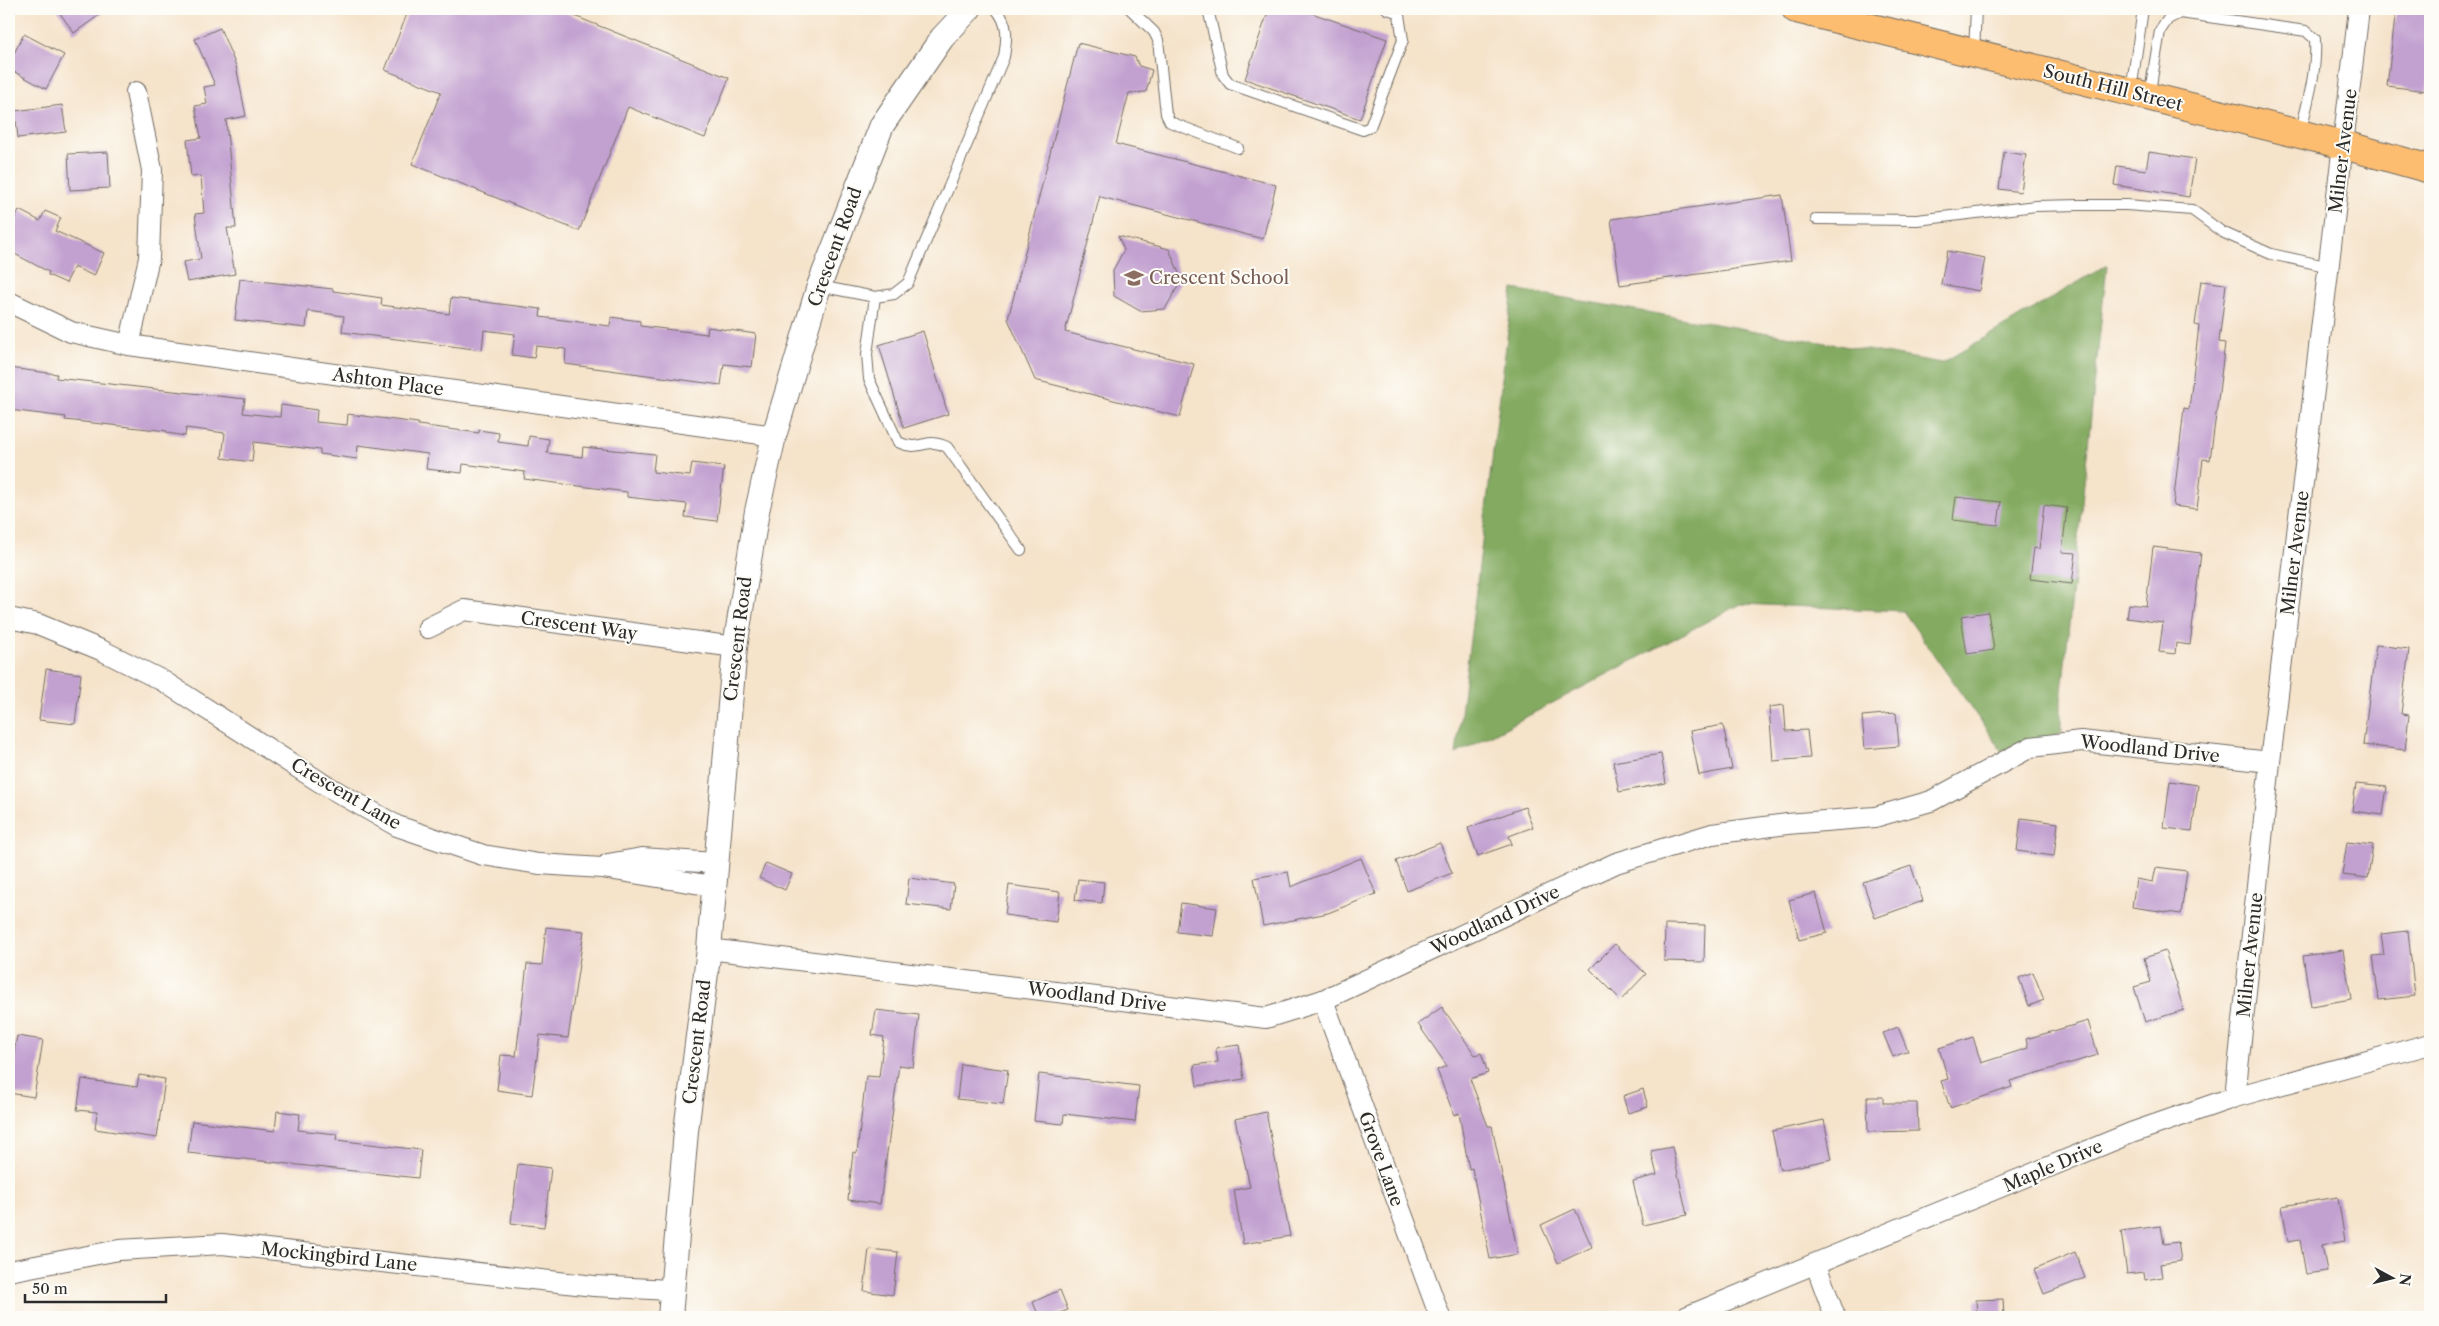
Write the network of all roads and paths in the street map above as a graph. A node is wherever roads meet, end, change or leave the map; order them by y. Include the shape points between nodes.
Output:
1 (969, 9) edge
2 (996, 9) edge
3 (1130, 9) edge
4 (1208, 9) edge
5 (1798, 9) edge
6 (1976, 9) edge
7 (2143, 9) edge
8 (2359, 9) edge
9 (1394, 10) edge
10 (1974, 53) junction
11 (136, 92) dead end
12 (2140, 94) junction
13 (2300, 134) junction
14 (2344, 145) junction
15 (1238, 148) dead end
16 (2430, 169) edge
17 (1816, 219) dead end
18 (2330, 267) junction
19 (819, 286) junction
20 (875, 297) junction
21 (9, 302) edge
22 (130, 345) junction
23 (774, 436) junction
24 (1021, 550) dead end
25 (9, 618) edge
26 (428, 628) dead end
27 (735, 647) junction
28 (2270, 762) junction
29 (714, 875) junction
30 (709, 949) junction
31 (1322, 1000) junction
32 (2430, 1044) edge
33 (2234, 1098) junction
34 (1816, 1264) junction
35 (9, 1271) edge
36 (670, 1290) junction
37 (670, 1317) edge
38 (1440, 1317) edge
39 (1686, 1317) edge
40 (1835, 1317) edge

1 - 19 street, Crescent Road via 942,38 882,125
2 - 20 lane via 1008,31 1004,57 908,283 894,294
3 - 15 lane via 1158,40 1166,114 1170,122
4 - 9 lane via 1223,75 1230,84 1363,130 1370,127 1403,40
5 - 10 main road, South Hill Street
6 - 10 lane
7 - 12 lane
8 - 14 street, Milner Avenue
10 - 12 main road, South Hill Street
11 - 22 street via 152,170 149,258
12 - 13 main road, South Hill Street
12 - 13 lane via 2160,31 2168,18 2180,13 2306,31 2315,39 2316,55
13 - 14 main road, South Hill Street
14 - 16 main road, South Hill Street
14 - 18 street, Milner Avenue
17 - 18 lane via 1917,220 2036,206 2126,205 2192,210 2222,232 2271,254
18 - 28 street, Milner Avenue
19 - 20 lane
19 - 23 street, Crescent Road
20 - 24 lane via 867,354 869,379 898,442 910,448 936,442 947,447
21 - 22 street, Ashton Place via 71,332
22 - 23 street, Ashton Place
23 - 27 street, Crescent Road via 757,511
25 - 29 street, Crescent Lane via 38,624 163,681 320,782 396,826 483,855 539,864 589,867 642,858
26 - 27 street, Crescent Way via 464,610
27 - 29 street, Crescent Road
28 - 31 street, Woodland Drive via 2081,741 2031,747 1931,801 1875,817 1712,834 1616,863
28 - 33 street, Milner Avenue
29 - 30 street, Crescent Road
30 - 31 street, Woodland Drive via 1266,1018
30 - 36 street, Crescent Road
31 - 38 street, Grove Lane
32 - 33 street, Maple Drive
33 - 34 street, Maple Drive via 2131,1133
34 - 39 street, Maple Drive
34 - 40 street
35 - 36 street, Mockingbird Lane via 119,1250 222,1244 594,1286
36 - 37 street, Crescent Road

